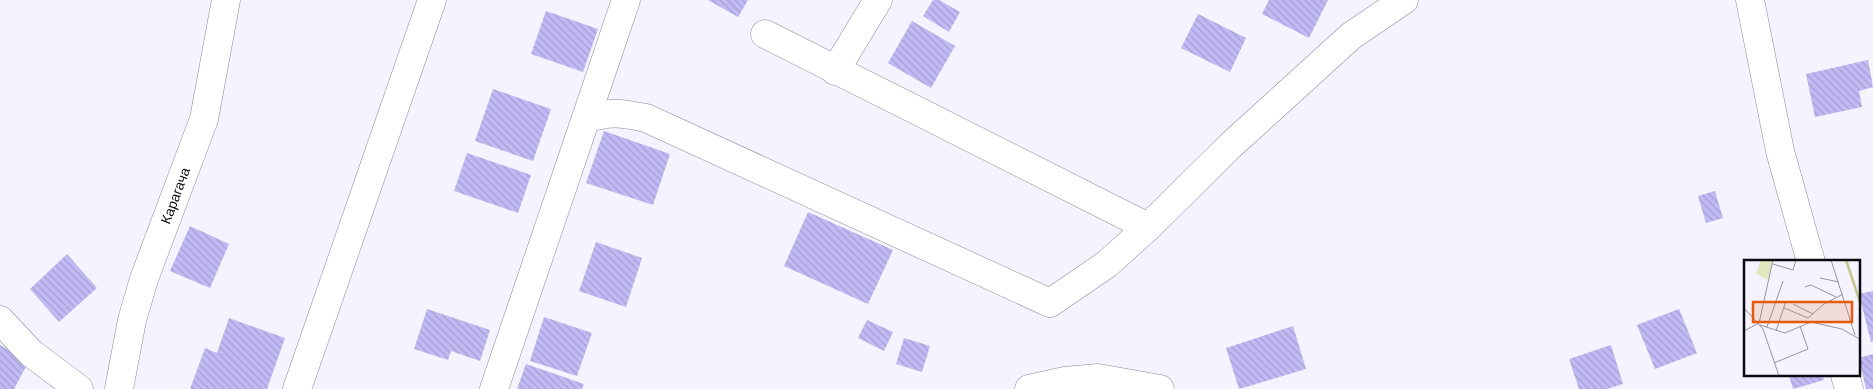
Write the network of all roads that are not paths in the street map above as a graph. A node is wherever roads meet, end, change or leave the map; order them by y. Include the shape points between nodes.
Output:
1 (226, 0) edge
2 (432, 0) edge
3 (626, 0) edge
4 (878, 0) edge
5 (1404, 0) edge
6 (1750, 0) edge
7 (765, 34) dead end
8 (835, 71) junction
9 (586, 120) junction
10 (1148, 227) junction
11 (1811, 260) edge
12 (0, 320) edge
13 (1845, 376) edge
14 (79, 389) edge
15 (119, 389) edge
16 (297, 389) edge
17 (494, 389) edge
18 (1029, 389) edge
19 (1160, 389) edge
20 (1849, 389) edge

1 - 15 street, Карагача via 204,119 144,279 132,320
2 - 16 street
3 - 9 street
4 - 8 street
5 - 10 street via 1351,36 1230,146
6 - 11 street via 1780,151
7 - 8 street
8 - 10 street
9 - 10 street via 604,113 646,118 1050,303 1107,264
9 - 17 street
12 - 14 street via 31,353
13 - 20 street
18 - 19 street via 1098,378

